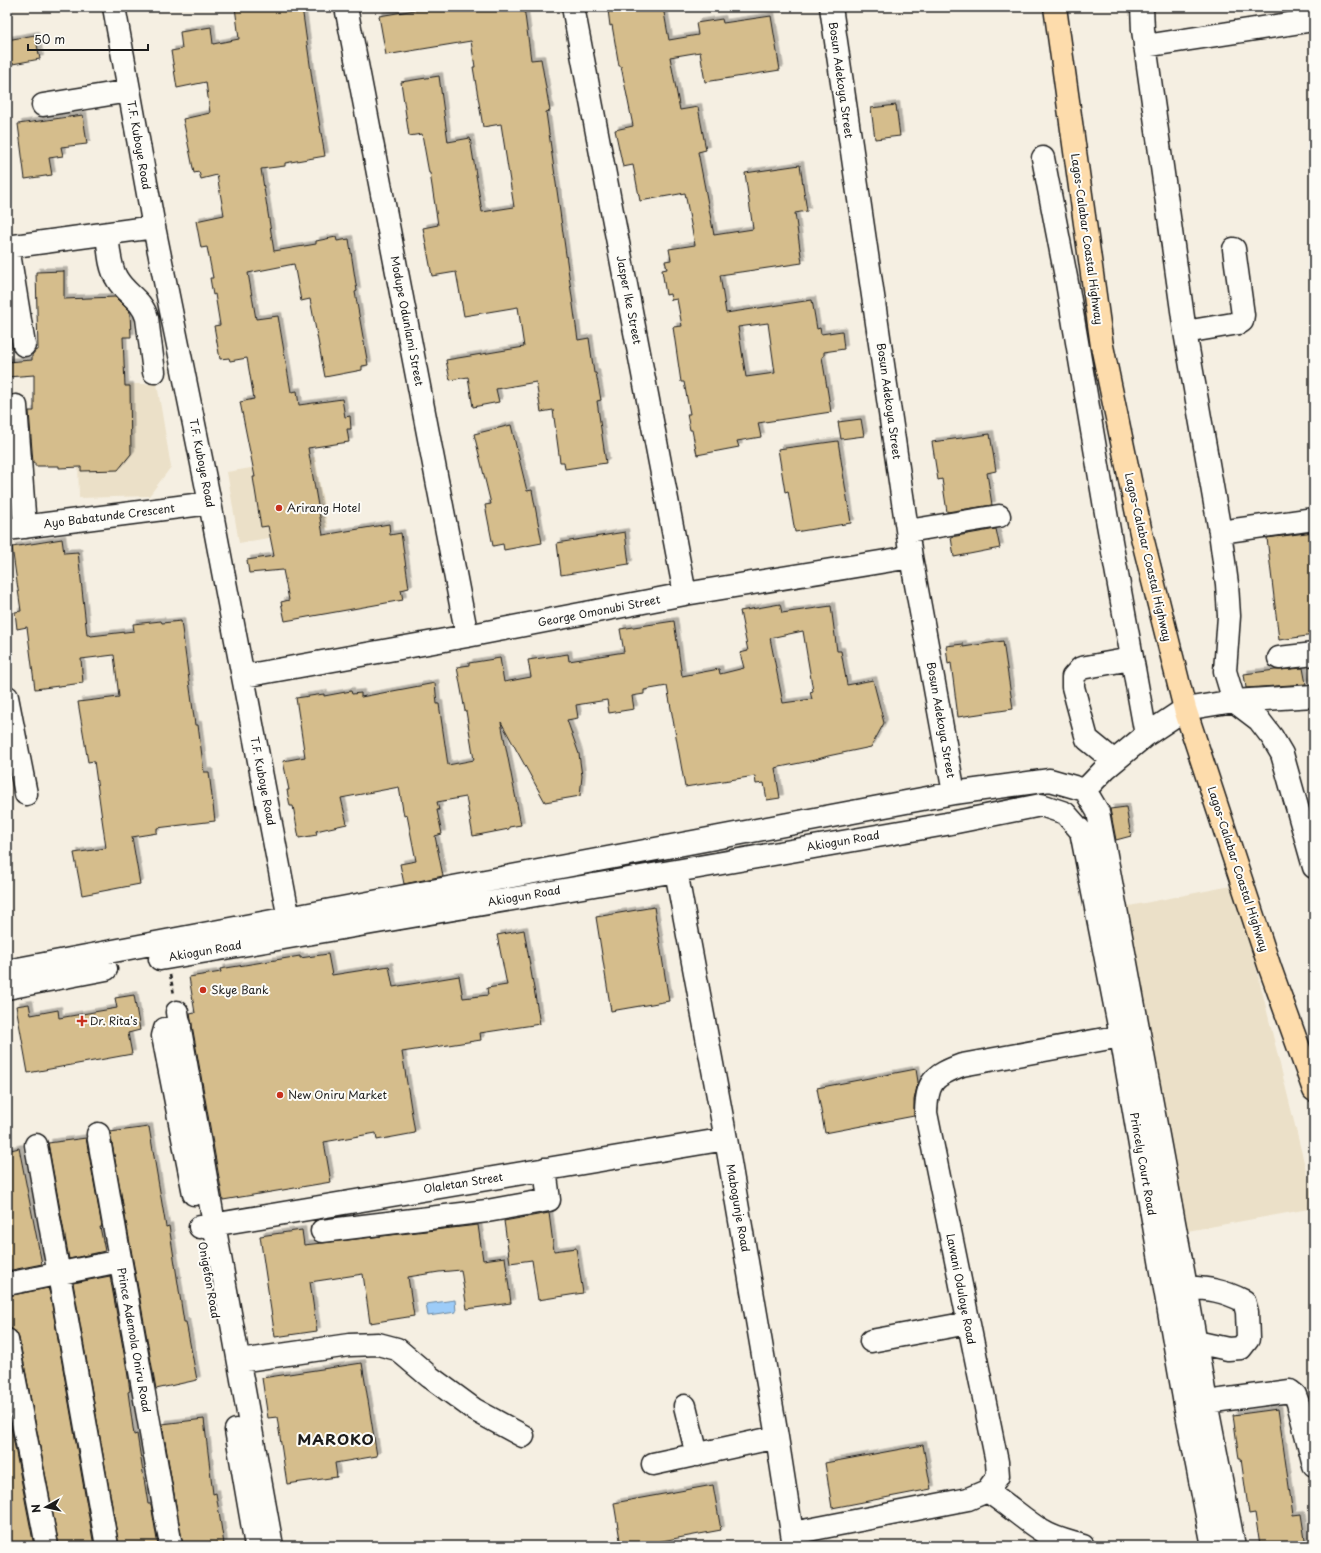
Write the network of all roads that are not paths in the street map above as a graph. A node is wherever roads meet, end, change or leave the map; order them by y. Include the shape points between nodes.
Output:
1 (114, 7) edge
2 (346, 7) edge
3 (573, 7) edge
4 (831, 7) edge
5 (1055, 7) edge
6 (1142, 7) edge
7 (1314, 20) edge
8 (1145, 46) junction
9 (129, 91) junction
10 (42, 105) dead end
11 (1042, 158) dead end
12 (154, 227) junction
13 (107, 234) junction
14 (7, 247) edge
15 (1234, 249) dead end
16 (1185, 332) junction
17 (24, 346) dead end
18 (154, 372) dead end
19 (16, 406) dead end
20 (210, 503) junction
21 (999, 516) dead end
22 (1314, 519) edge
23 (16, 528) edge
24 (908, 532) junction
25 (1220, 532) junction
26 (911, 557) junction
27 (685, 594) junction
28 (467, 636) junction
29 (1314, 654) edge
30 (1279, 658) dead end
31 (1131, 659) junction
32 (244, 676) junction
33 (1314, 696) edge
34 (7, 697) edge
35 (1234, 701) junction
36 (1185, 709) junction
37 (1146, 735) junction
38 (1114, 761) junction
39 (1085, 790) junction
40 (954, 793) junction
41 (26, 794) dead end
42 (1041, 805) joint
43 (1314, 867) edge
44 (676, 871) junction
45 (289, 919) junction
46 (7, 971) edge
47 (7, 988) edge
48 (178, 1019) road end
49 (1121, 1036) junction
50 (1314, 1090) edge
51 (98, 1134) dead end
52 (726, 1139) junction
53 (36, 1145) dead end
54 (544, 1169) junction
55 (207, 1225) junction
56 (322, 1231) dead end
57 (120, 1261) junction
58 (59, 1273) junction
59 (7, 1284) edge
60 (1186, 1287) junction
61 (968, 1323) junction
62 (7, 1340) edge
63 (870, 1341) dead end
64 (1196, 1342) junction
65 (239, 1361) junction
66 (1206, 1402) junction
67 (685, 1406) dead end
68 (523, 1436) dead end
69 (778, 1437) junction
70 (697, 1455) junction
71 (653, 1464) dead end
72 (1314, 1465) edge
73 (987, 1490) junction
74 (794, 1540) edge
75 (47, 1546) edge
76 (107, 1546) edge
77 (171, 1546) edge
78 (256, 1546) edge
79 (272, 1546) edge
80 (1083, 1546) edge
81 (1213, 1546) edge
82 (1234, 1546) edge

1 - 9 street, T.F. Kuboye Road
2 - 28 street, Modupe Odunlami Street
3 - 27 street, Jasper Ike Street
4 - 24 street, Bosun Adekoya Street
5 - 36 highway, Lagos-Calabar Coastal Highway via 1102,346 1140,533
6 - 8 street
7 - 8 street
8 - 16 street
9 - 10 street
9 - 12 street, T.F. Kuboye Road
11 - 31 street via 1067,285
12 - 13 street
12 - 20 street, T.F. Kuboye Road
13 - 14 street
13 - 18 street via 116,279 145,309
14 - 17 street
15 - 16 street via 1242,321
16 - 25 street
19 - 23 street
20 - 23 street, Ayo Babatunde Crescent
20 - 32 street, T.F. Kuboye Road
21 - 24 street
22 - 25 street
24 - 26 street, Bosun Adekoya Street
25 - 35 street via 1229,616 1225,671
26 - 27 street, George Omonubi Street
26 - 40 street, Bosun Adekoya Street
27 - 28 street, George Omonubi Street
28 - 32 street, George Omonubi Street
29 - 30 street
31 - 37 street
31 - 38 street via 1081,668 1073,677 1073,687 1087,740
32 - 45 street, T.F. Kuboye Road
33 - 35 street
34 - 41 street
35 - 36 street
35 - 43 street via 1259,720 1282,754
36 - 37 street
36 - 50 highway, Lagos-Calabar Coastal Highway via 1270,968
37 - 38 street
38 - 39 street
39 - 40 street via 1050,780
39 - 60 street via 1098,812
40 - 45 street
42 - 44 street, Akiogun Road
42 - 49 street, Princely Court Road via 1065,813 1081,831
44 - 47 street, Akiogun Road via 167,957
44 - 52 street, Mabogunje Road
45 - 46 street
48 - 55 street, Onigefon Road via 166,1029 163,1036
49 - 61 street, Lawani Oduloye Road via 962,1065 945,1072 933,1081 927,1095 926,1113
49 - 81 street, Princely Court Road via 1185,1404
51 - 57 street, Prince Ademola Oniru Road
52 - 54 street, Olaletan Street
52 - 69 street, Mabogunje Road
53 - 58 street
54 - 55 street, Olaletan Street
54 - 56 street via 549,1200 487,1211
55 - 65 street, Onigefon Road
55 - 78 street, Onigefon Road
57 - 58 street
57 - 77 street, Prince Ademola Oniru Road
58 - 59 street
58 - 76 street
60 - 64 street
60 - 64 street via 1216,1289 1229,1293 1244,1301 1247,1312 1248,1339 1241,1348 1228,1349
61 - 63 street
61 - 73 street, Lawani Oduloye Road via 997,1462 998,1476
62 - 75 street
64 - 66 street
65 - 68 street via 349,1345 378,1344 397,1349 475,1410
65 - 79 street, Onigefon Road
66 - 72 street via 1290,1391 1298,1403
66 - 82 street
67 - 70 street
69 - 70 street
69 - 74 street, Mabogunje Road
70 - 71 street
73 - 74 street via 968,1499
73 - 80 street via 1043,1532

